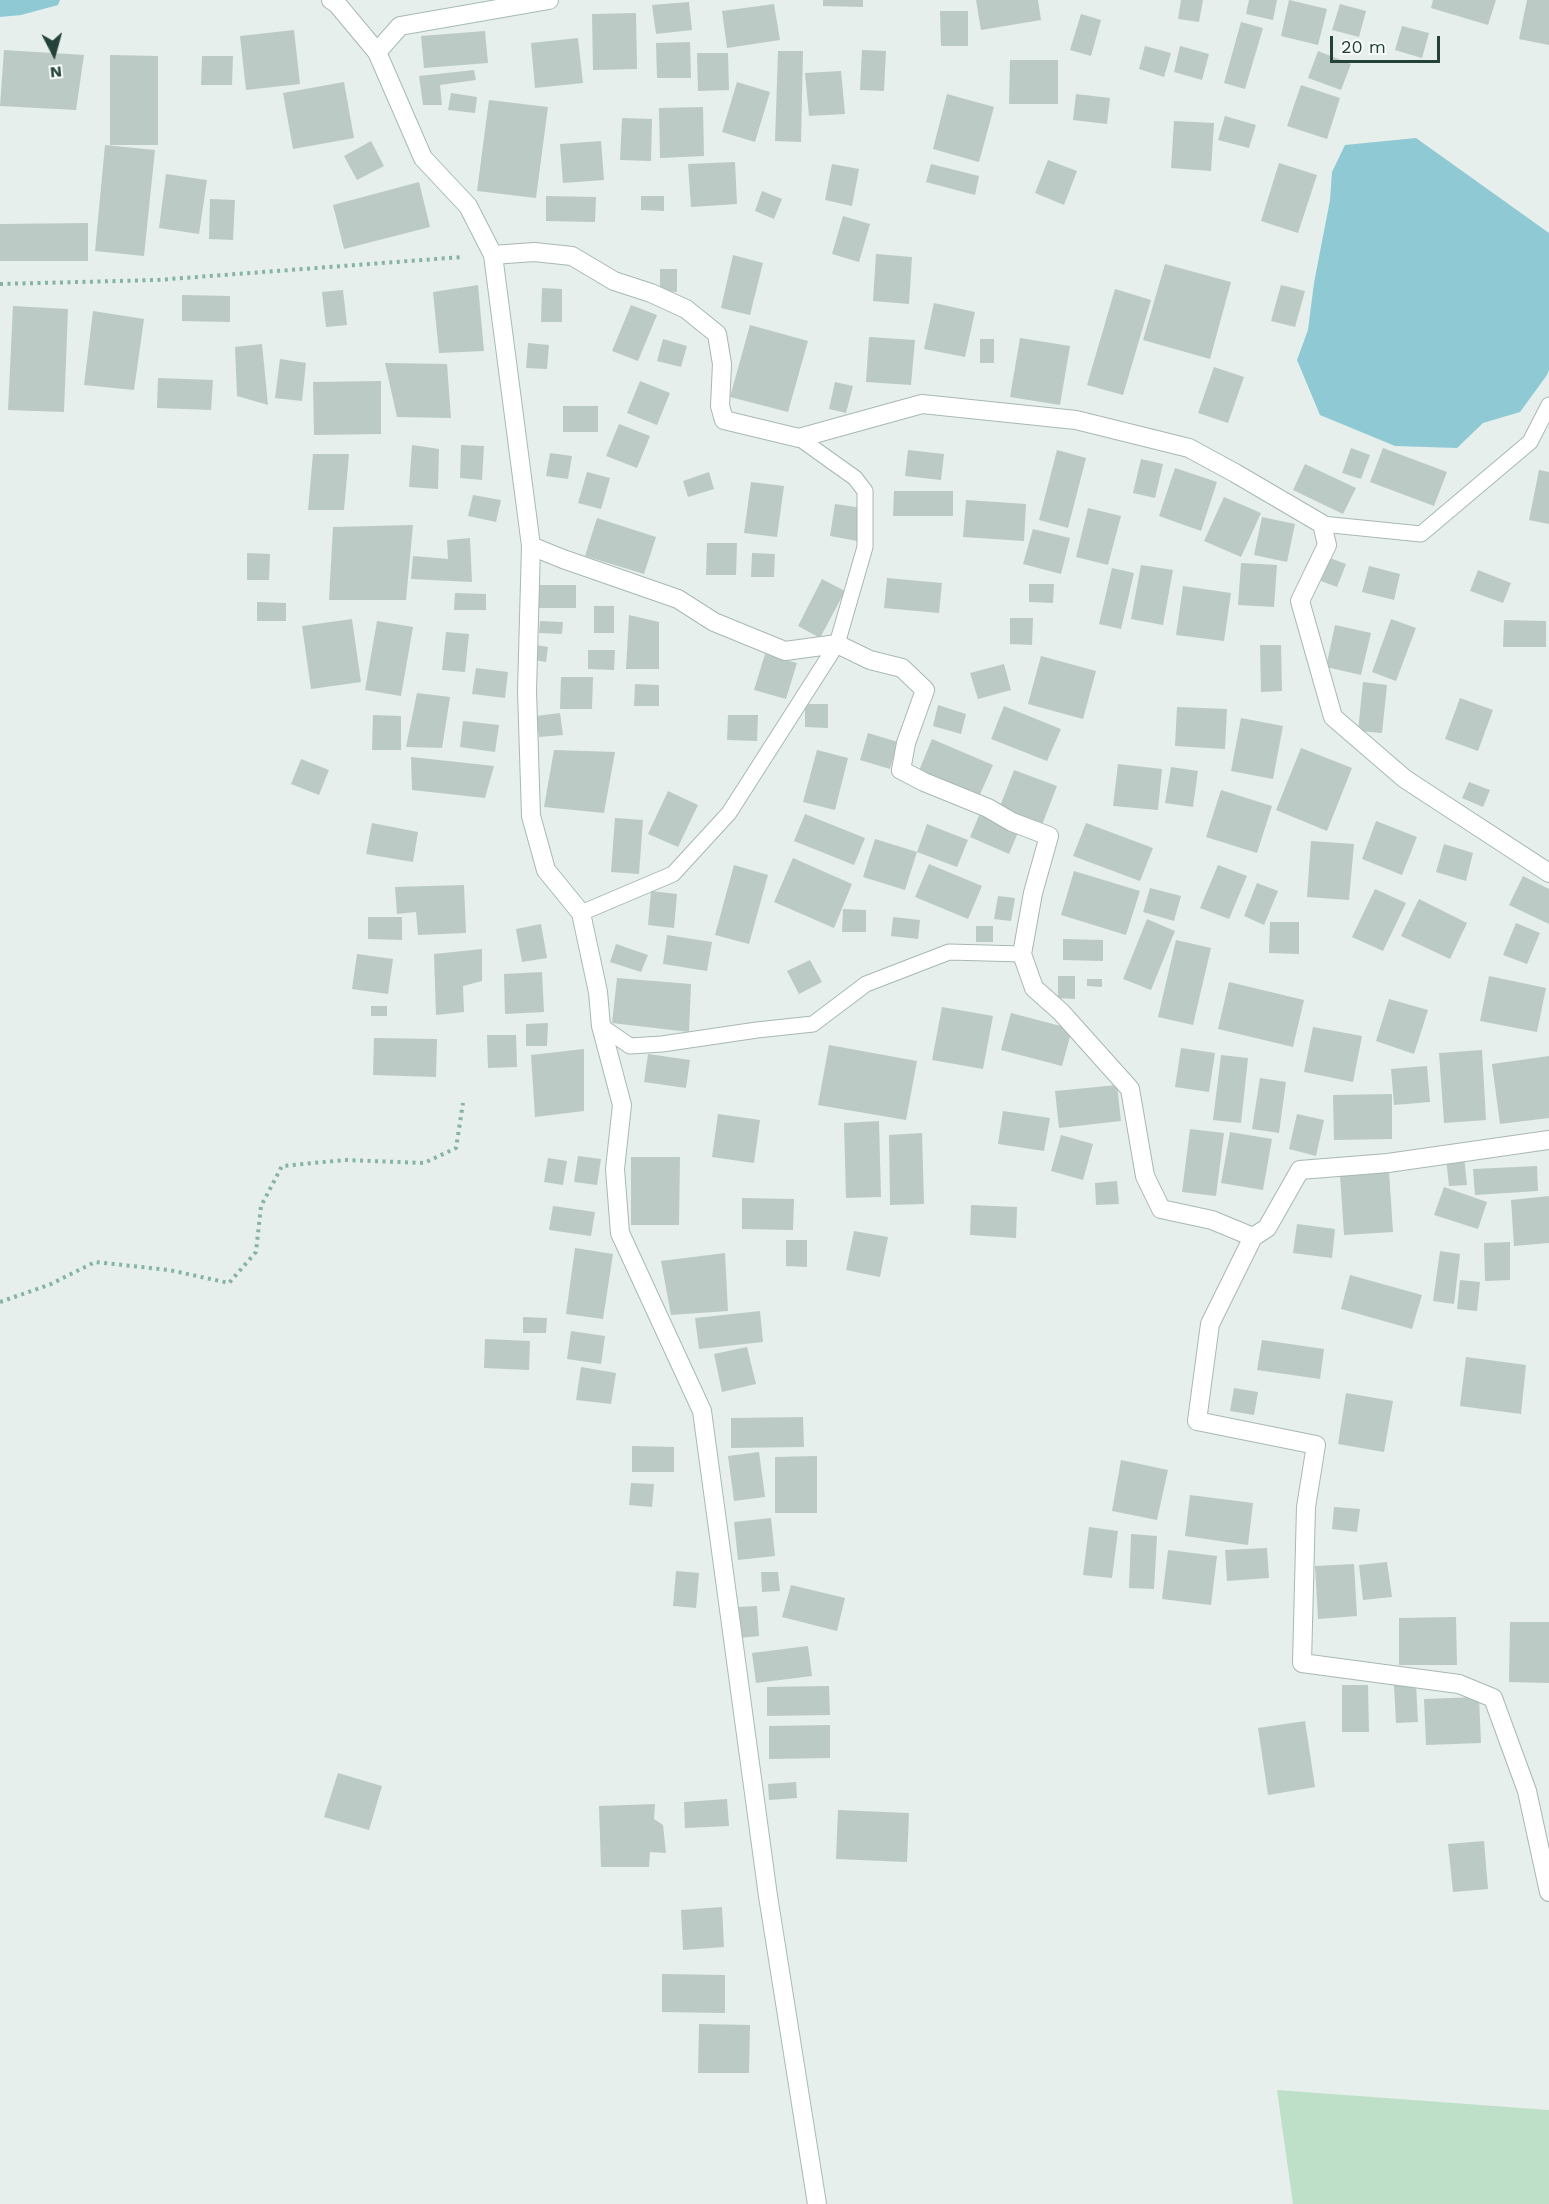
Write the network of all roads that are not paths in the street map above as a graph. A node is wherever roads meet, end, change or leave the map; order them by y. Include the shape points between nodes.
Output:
1 (331, 0) edge
2 (549, 0) edge
3 (377, 52) junction
4 (493, 255) junction
5 (1549, 405) edge
6 (799, 438) junction
7 (1322, 524) junction
8 (531, 546) junction
9 (837, 645) junction
10 (1549, 873) edge
11 (581, 913) junction
12 (1022, 954) junction
13 (601, 1026) junction
14 (1549, 1140) edge
15 (1253, 1237) junction
16 (1549, 1892) edge
17 (817, 2204) edge

1 - 3 street
2 - 3 street via 400,26
3 - 4 street via 423,158 468,206
4 - 6 street via 534,252 572,256 614,281 686,309 717,334 724,420
4 - 8 street
5 - 7 lane via 1530,442 1422,534
6 - 7 street via 922,404 1077,420 1189,448
6 - 9 lane via 855,478 865,491 865,547
7 - 10 street via 1327,544 1300,601 1333,717 1405,779
8 - 9 street via 678,599 714,622 786,651
8 - 11 street via 526,691 531,816 546,870
9 - 11 lane via 729,813 674,874
9 - 12 street via 870,660 902,668 926,690 906,743 901,770 1049,837
11 - 13 street
12 - 13 lane via 949,952 866,984 813,1024 630,1046
12 - 15 street via 1034,988 1061,1012 1130,1089 1145,1176 1161,1209 1212,1220
13 - 17 street via 622,1105 615,1169 620,1233 702,1411 768,1896
14 - 15 street via 1388,1164 1300,1170 1267,1228
15 - 16 street via 1210,1324 1197,1421 1316,1445 1306,1507 1302,1663 1459,1684 1493,1698 1527,1791

